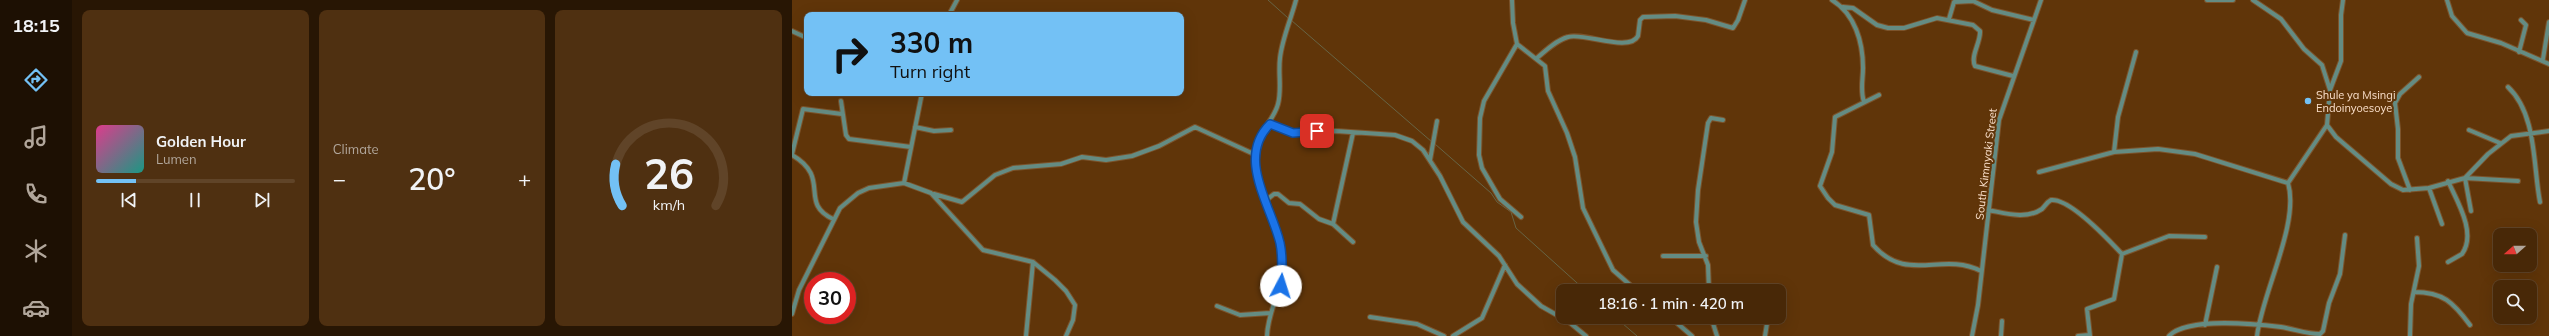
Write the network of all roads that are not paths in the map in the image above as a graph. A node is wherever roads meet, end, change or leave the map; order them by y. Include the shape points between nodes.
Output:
1 (957, 0) edge
2 (1296, 0) edge
3 (1512, 0) edge
4 (1745, 0) edge
5 (1832, 0) edge
6 (2041, 0) edge
7 (2207, 0) edge
8 (2234, 0) edge
9 (2253, 0) edge
10 (2343, 0) edge
11 (2447, 0) edge
12 (1843, 7) junction
13 (951, 12) edge
14 (1949, 19) junction
15 (2034, 20) junction
16 (2521, 20) dead end
17 (2549, 22) edge
18 (792, 31) edge
19 (804, 37) edge
20 (1517, 44) junction
21 (2136, 52) dead end
22 (2519, 52) junction
23 (1537, 58) junction
24 (2543, 59) junction
25 (2549, 64) edge
26 (2013, 76) junction
27 (2419, 76) dead end
28 (2508, 87) dead end
29 (2330, 90) junction
30 (1880, 95) dead end
31 (921, 96) edge
32 (841, 101) dead end
33 (1864, 102) junction
34 (842, 114) junction
35 (1723, 120) dead end
36 (1437, 121) dead end
37 (1270, 124) junction
38 (2326, 125) junction
39 (915, 127) junction
40 (951, 130) dead end
41 (2469, 130) dead end
42 (2549, 131) edge
43 (1353, 133) junction
44 (2531, 133) junction
45 (2500, 143) junction
46 (911, 147) junction
47 (2114, 152) junction
48 (792, 155) edge
49 (1256, 155) junction
50 (1430, 160) junction
51 (2039, 172) dead end
52 (2465, 178) junction
53 (2448, 181) junction
54 (2518, 181) dead end
55 (904, 183) junction
56 (2288, 183) junction
57 (2429, 188) junction
58 (2410, 190) junction
59 (931, 193) junction
60 (1264, 202) junction
61 (2540, 202) dead end
62 (1988, 210) junction
63 (2471, 211) dead end
64 (1521, 217) dead end
65 (833, 219) junction
66 (1333, 224) junction
67 (2442, 224) dead end
68 (2345, 235) dead end
69 (2205, 237) dead end
70 (2417, 238) dead end
71 (1353, 242) dead end
72 (2122, 254) junction
73 (1663, 256) dead end
74 (1706, 256) junction
75 (1033, 262) junction
76 (2448, 262) dead end
77 (1505, 265) junction
78 (2217, 267) dead end
79 (1981, 271) junction
80 (1629, 284) edge
81 (1708, 284) edge
82 (2414, 292) junction
83 (1217, 306) dead end
84 (1270, 313) junction
85 (792, 314) edge
86 (1370, 317) dead end
87 (2002, 321) dead end
88 (1678, 324) edge
89 (1713, 324) edge
90 (1767, 324) edge
91 (2205, 325) junction
92 (2470, 325) dead end
93 (2258, 326) junction
94 (2090, 335) edge
95 (1026, 336) edge
96 (1066, 336) edge
97 (1267, 336) edge
98 (1444, 336) edge
99 (1453, 336) edge
100 (1586, 336) edge
101 (1692, 336) edge
102 (1717, 336) edge
103 (1765, 336) edge
104 (1972, 336) edge
105 (2001, 336) edge
106 (2078, 336) edge
107 (2169, 336) edge
108 (2257, 336) edge
109 (2410, 336) edge

1 - 13 street
2 - 37 street via 1280,58 1278,104
3 - 20 street
4 - 23 street via 1733,28 1706,20 1674,16 1643,17 1640,20 1638,36 1634,40 1619,42 1571,36
5 - 12 street
6 - 15 street, South Kimnyaki Street
7 - 8 street
9 - 29 street via 2276,15 2304,49 2322,65
10 - 29 street via 2341,61
11 - 22 street via 2452,16 2467,34 2501,43
12 - 14 street via 1853,8 1877,25 1888,28 1904,28 1937,18
12 - 33 street via 1853,21 1860,45 1863,66 1861,89
14 - 15 street via 1954,2 1968,0 1992,10
14 - 26 street via 1973,25 1980,31 1975,66
15 - 26 street, South Kimnyaki Street
16 - 22 street via 2526,25
17 - 24 street
18 - 19 street
20 - 23 street
20 - 64 street via 1484,101 1479,155 1482,168 1500,199
21 - 47 street via 2118,116
22 - 24 street
23 - 80 street via 1545,66 1548,91 1570,141 1583,208 1613,270
24 - 25 street
26 - 62 street, South Kimnyaki Street via 1999,120
27 - 58 street via 2400,94 2395,103 2397,154
28 - 44 street via 2518,100
29 - 38 street
30 - 33 street
31 - 39 street
32 - 34 street
33 - 79 street via 1835,117 1832,152 1820,180 1823,192 1835,205 1869,215 1873,245 1899,265 1961,264
34 - 46 street via 849,139
34 - 48 street via 802,109
35 - 74 street via 1711,118 1708,123 1698,184 1697,231
36 - 50 street
37 - 43 street via 1293,133
37 - 49 street via 1257,141
38 - 56 street
38 - 58 street via 2391,184
39 - 40 street via 934,131
39 - 46 street
41 - 45 street
42 - 44 street
43 - 50 street via 1403,137 1418,145
43 - 66 street
44 - 45 street via 2511,136
44 - 61 street
45 - 52 street
46 - 55 street
47 - 51 street
47 - 56 street via 2176,150
48 - 65 street via 802,161 811,172 817,208
49 - 59 street via 1195,128 1160,146 1132,156 1106,160 1082,157 1062,164 1013,168 995,175 962,202
49 - 60 street
50 - 77 street via 1447,186 1463,222
52 - 53 street
52 - 54 street
52 - 63 street
53 - 57 street
53 - 76 street via 2464,217 2467,239 2462,254
55 - 59 street
55 - 65 street via 885,184 858,192 840,208
56 - 93 street via 2291,197 2286,227
57 - 58 street
57 - 67 street
59 - 75 street via 979,247 991,253
60 - 66 street via 1278,194 1289,203 1300,204 1319,219
60 - 84 street via 1277,233 1282,257 1279,293
62 - 72 street via 2028,215 2041,210 2051,200 2062,202 2081,215
62 - 79 street, South Kimnyaki Street
65 - 85 street via 799,290
66 - 71 street
68 - 93 street via 2342,266 2321,333
69 - 72 street via 2169,236
70 - 82 street via 2419,266
72 - 94 street via 2114,299 2087,309
73 - 74 street
74 - 81 street
75 - 95 street
75 - 96 street via 1055,280 1072,299 1074,311
77 - 99 street via 1482,318
77 - 100 street via 1517,284 1535,301
78 - 91 street
79 - 104 street, South Kimnyaki Street
82 - 92 street via 2432,292 2446,298
82 - 109 street
83 - 84 street via 1240,315
84 - 97 street
86 - 98 street via 1417,324
87 - 105 street
88 - 101 street
89 - 102 street
90 - 103 street
91 - 93 street
91 - 107 street via 2183,328
93 - 108 street
94 - 106 street

